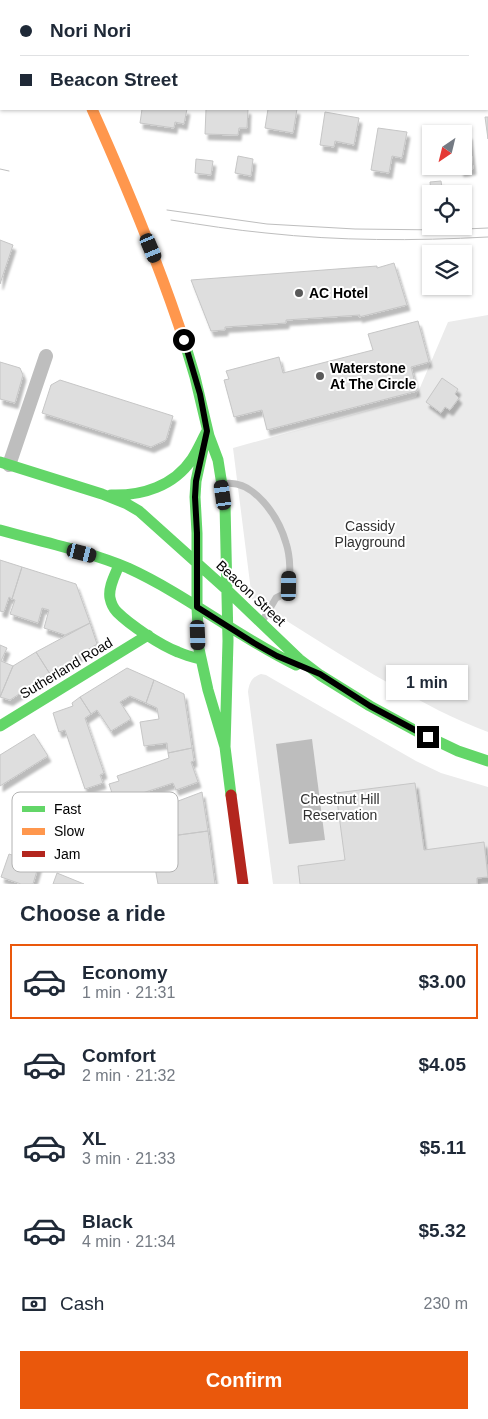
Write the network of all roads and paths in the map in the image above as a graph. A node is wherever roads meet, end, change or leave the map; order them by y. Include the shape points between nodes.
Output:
1 (92, 110) edge
2 (46, 356) dead end
3 (207, 431) junction
4 (5, 464) edge
5 (222, 485) junction
6 (102, 494) junction
7 (0, 530) edge
8 (197, 562) junction
9 (119, 565) junction
10 (227, 590) junction
11 (197, 607) junction
12 (261, 622) junction
13 (228, 627) junction
14 (148, 635) junction
15 (200, 659) junction
16 (320, 674) junction
17 (2, 723) edge
18 (225, 747) junction
19 (488, 761) edge
20 (243, 884) edge

1 - 3 main road via 168,291 200,394
2 - 4 street
3 - 5 main road via 218,460
3 - 6 main road via 191,461 160,487 134,495
3 - 8 main road via 196,481
4 - 6 main road, Beacon Street
5 - 10 main road
5 - 12 lane via 235,483 254,492 275,518 287,544 289,590 276,598
6 - 8 main road, Beacon Street via 139,511
7 - 9 main road, Beacon Street
8 - 10 main road, Beacon Street
8 - 11 main road
9 - 11 main road, Beacon Street
9 - 14 main road via 110,588 111,604
10 - 12 main road, Beacon Street
10 - 13 main road
11 - 13 main road, Beacon Street
11 - 15 main road
12 - 16 main road, Beacon Street
13 - 16 main road, Beacon Street via 271,652
13 - 18 main road
14 - 15 main road via 172,650
14 - 17 main road, Sutherland Road
15 - 18 main road
16 - 19 main road, Beacon Street via 418,732
18 - 20 main road

